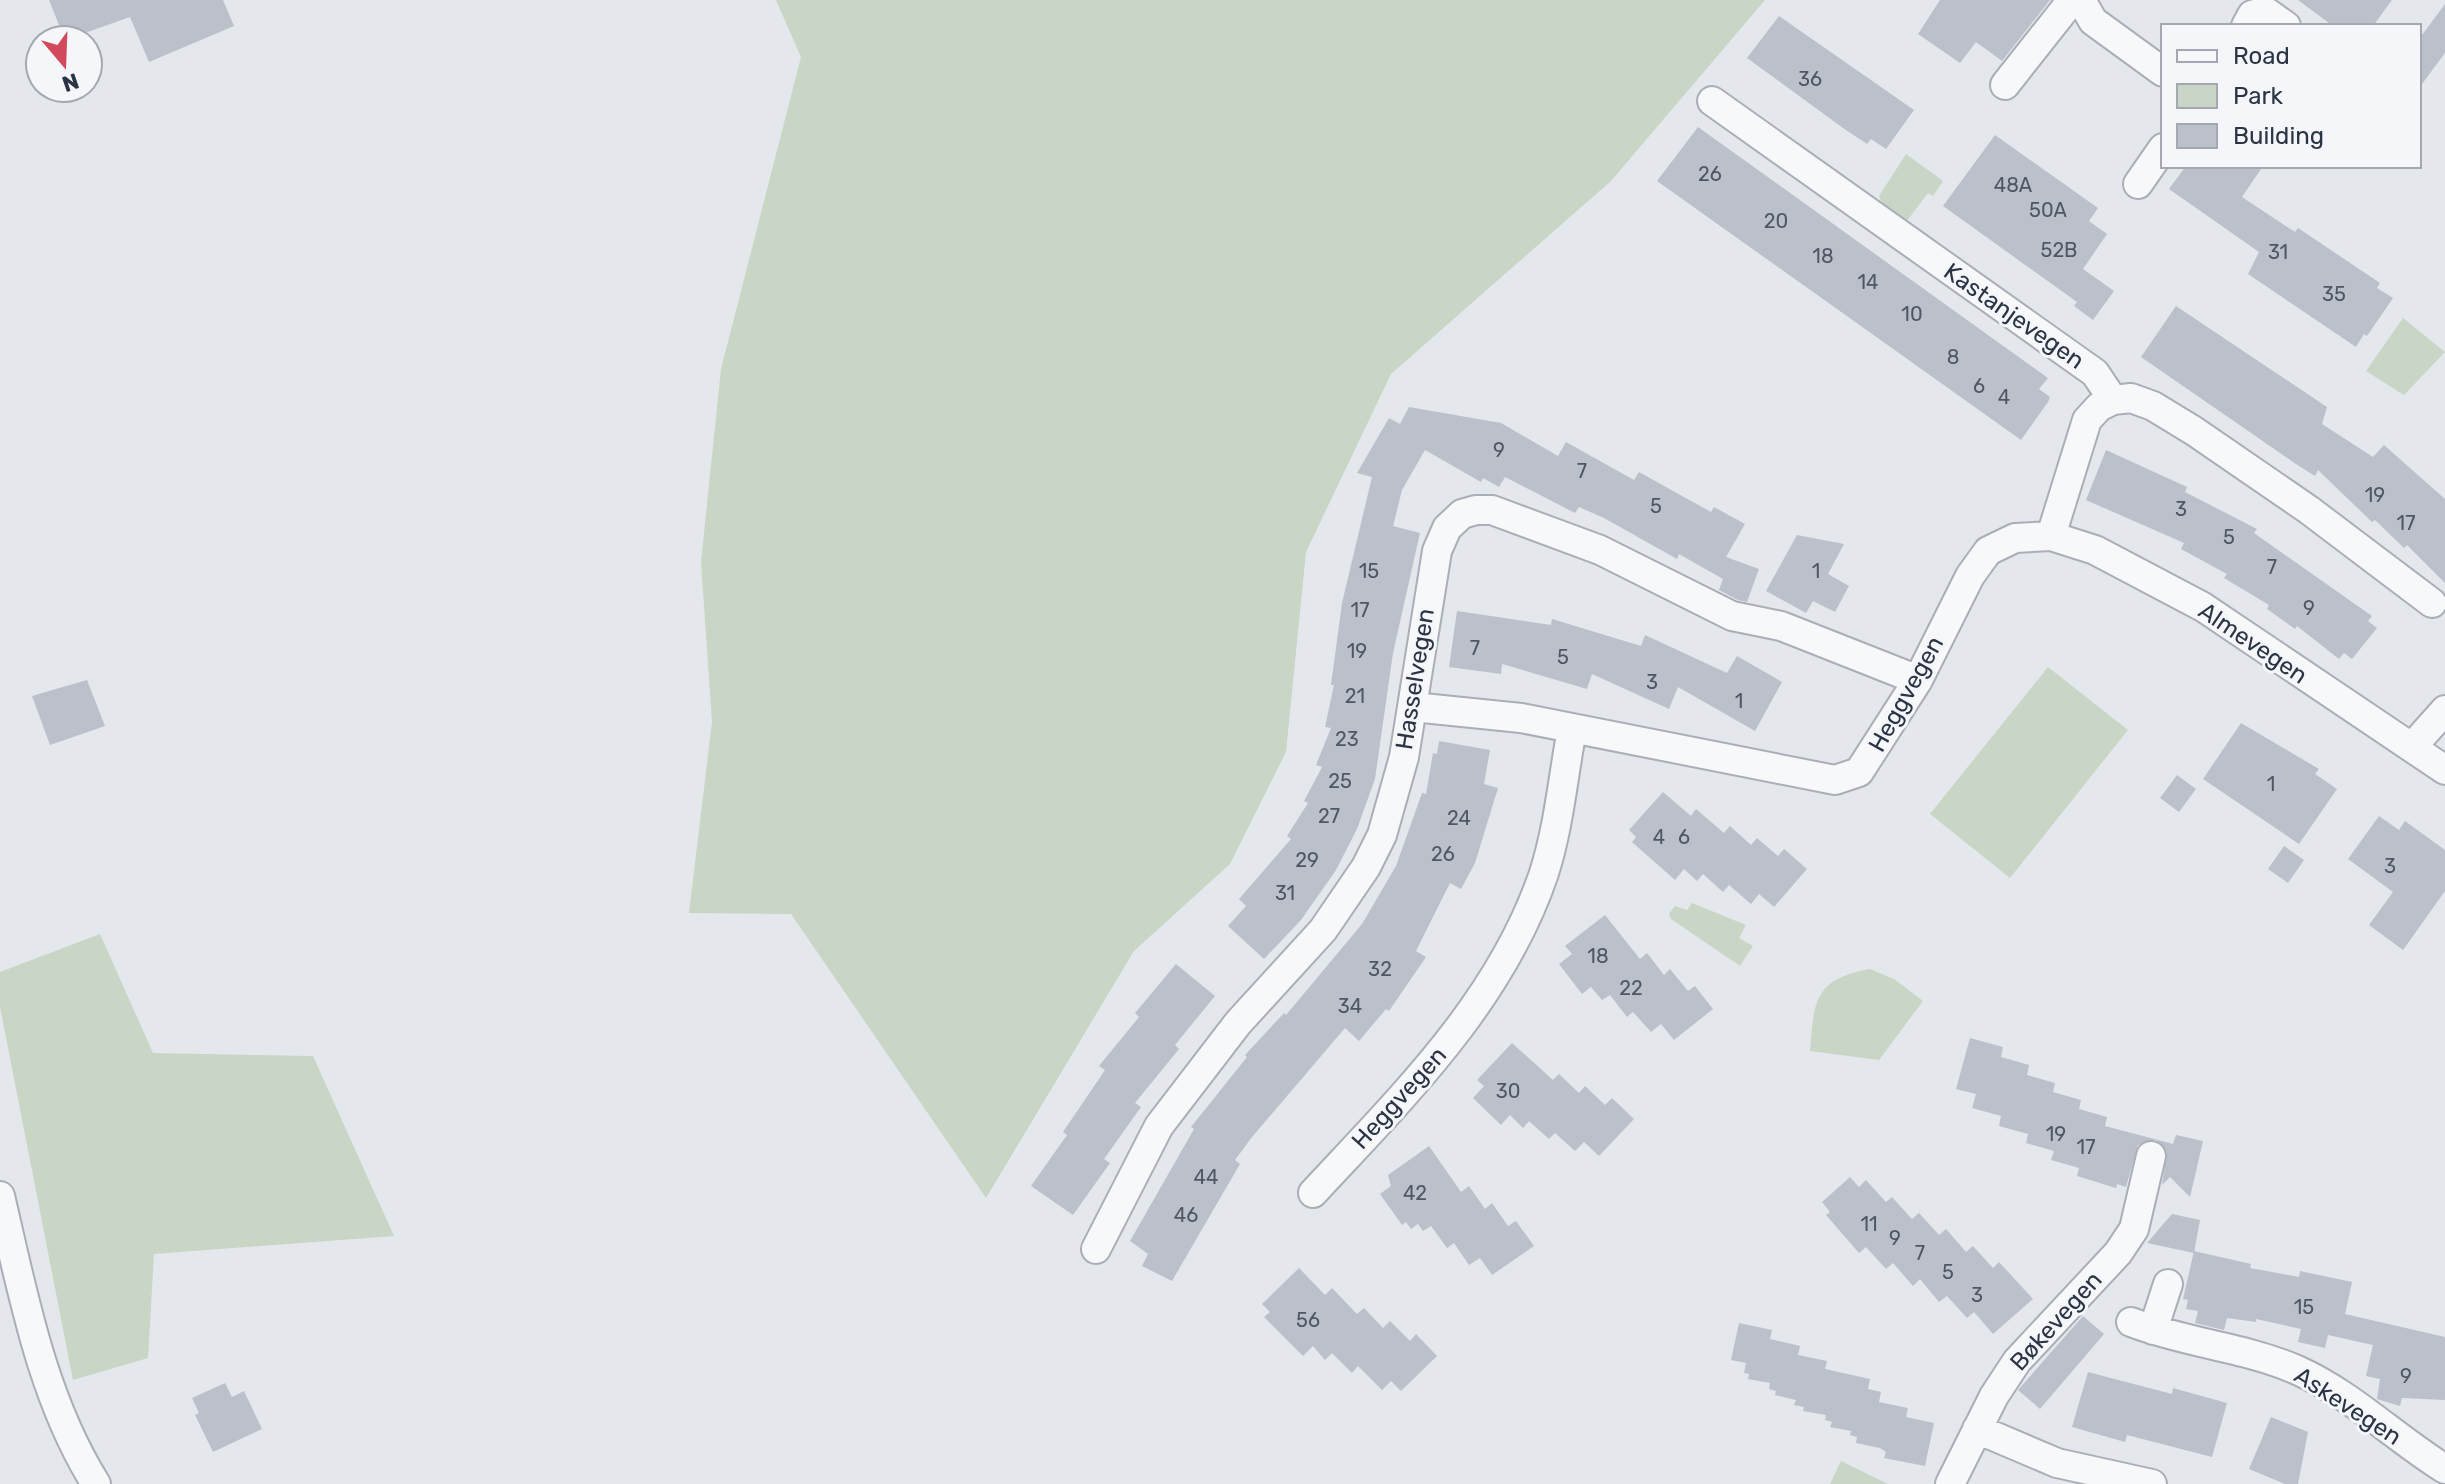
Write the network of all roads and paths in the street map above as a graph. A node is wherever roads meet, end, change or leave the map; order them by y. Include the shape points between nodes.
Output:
1 (2072, 0) edge
2 (2081, 0) edge
3 (2248, 14) edge
4 (2283, 24) edge
5 (2161, 71) edge
6 (2005, 85) dead end
7 (1712, 101) dead end
8 (2161, 151) edge
9 (2138, 184) dead end
10 (2113, 400) junction
11 (2051, 536) junction
12 (2432, 603) dead end
13 (1918, 680) junction
14 (1413, 707) junction
15 (2445, 710) edge
16 (1572, 729) junction
17 (2412, 747) junction
18 (2445, 770) edge
19 (2151, 1156) dead end
20 (1313, 1193) dead end
21 (0, 1196) edge
22 (1096, 1249) dead end
23 (2168, 1284) dead end
24 (1977, 1429) junction
25 (2445, 1469) edge
26 (96, 1484) edge
27 (1950, 1484) edge
28 (2152, 1484) edge

1 - 6 street
2 - 5 street via 2093,21
3 - 4 street via 2265,11
7 - 10 street, Kastanjevegen via 2095,373
8 - 9 street
10 - 11 street via 2087,420
10 - 12 street via 2131,398 2153,406 2194,431
11 - 13 street, Heggvegen via 2015,538 1988,551
11 - 17 street, Almevegen via 2095,550 2203,607
13 - 14 street, Hasselvegen via 1781,626 1732,616 1567,536 1492,510 1476,510 1447,528 1437,551
13 - 16 street, Heggvegen via 1866,766 1835,780
14 - 16 street, Heggvegen
14 - 22 street, Hasselvegen via 1394,802 1366,867 1323,930 1238,1023 1159,1126
15 - 17 street
16 - 20 street, Heggvegen via 1544,874 1505,963 1463,1025
17 - 18 street, Almevegen
19 - 24 street, Bøkevegen via 2134,1229 2017,1361
21 - 26 street via 43,1365 60,1414
23 - 25 street, Askevegen via 2142,1326 2297,1370
24 - 27 street, Bøkevegen
24 - 28 street via 2057,1463

